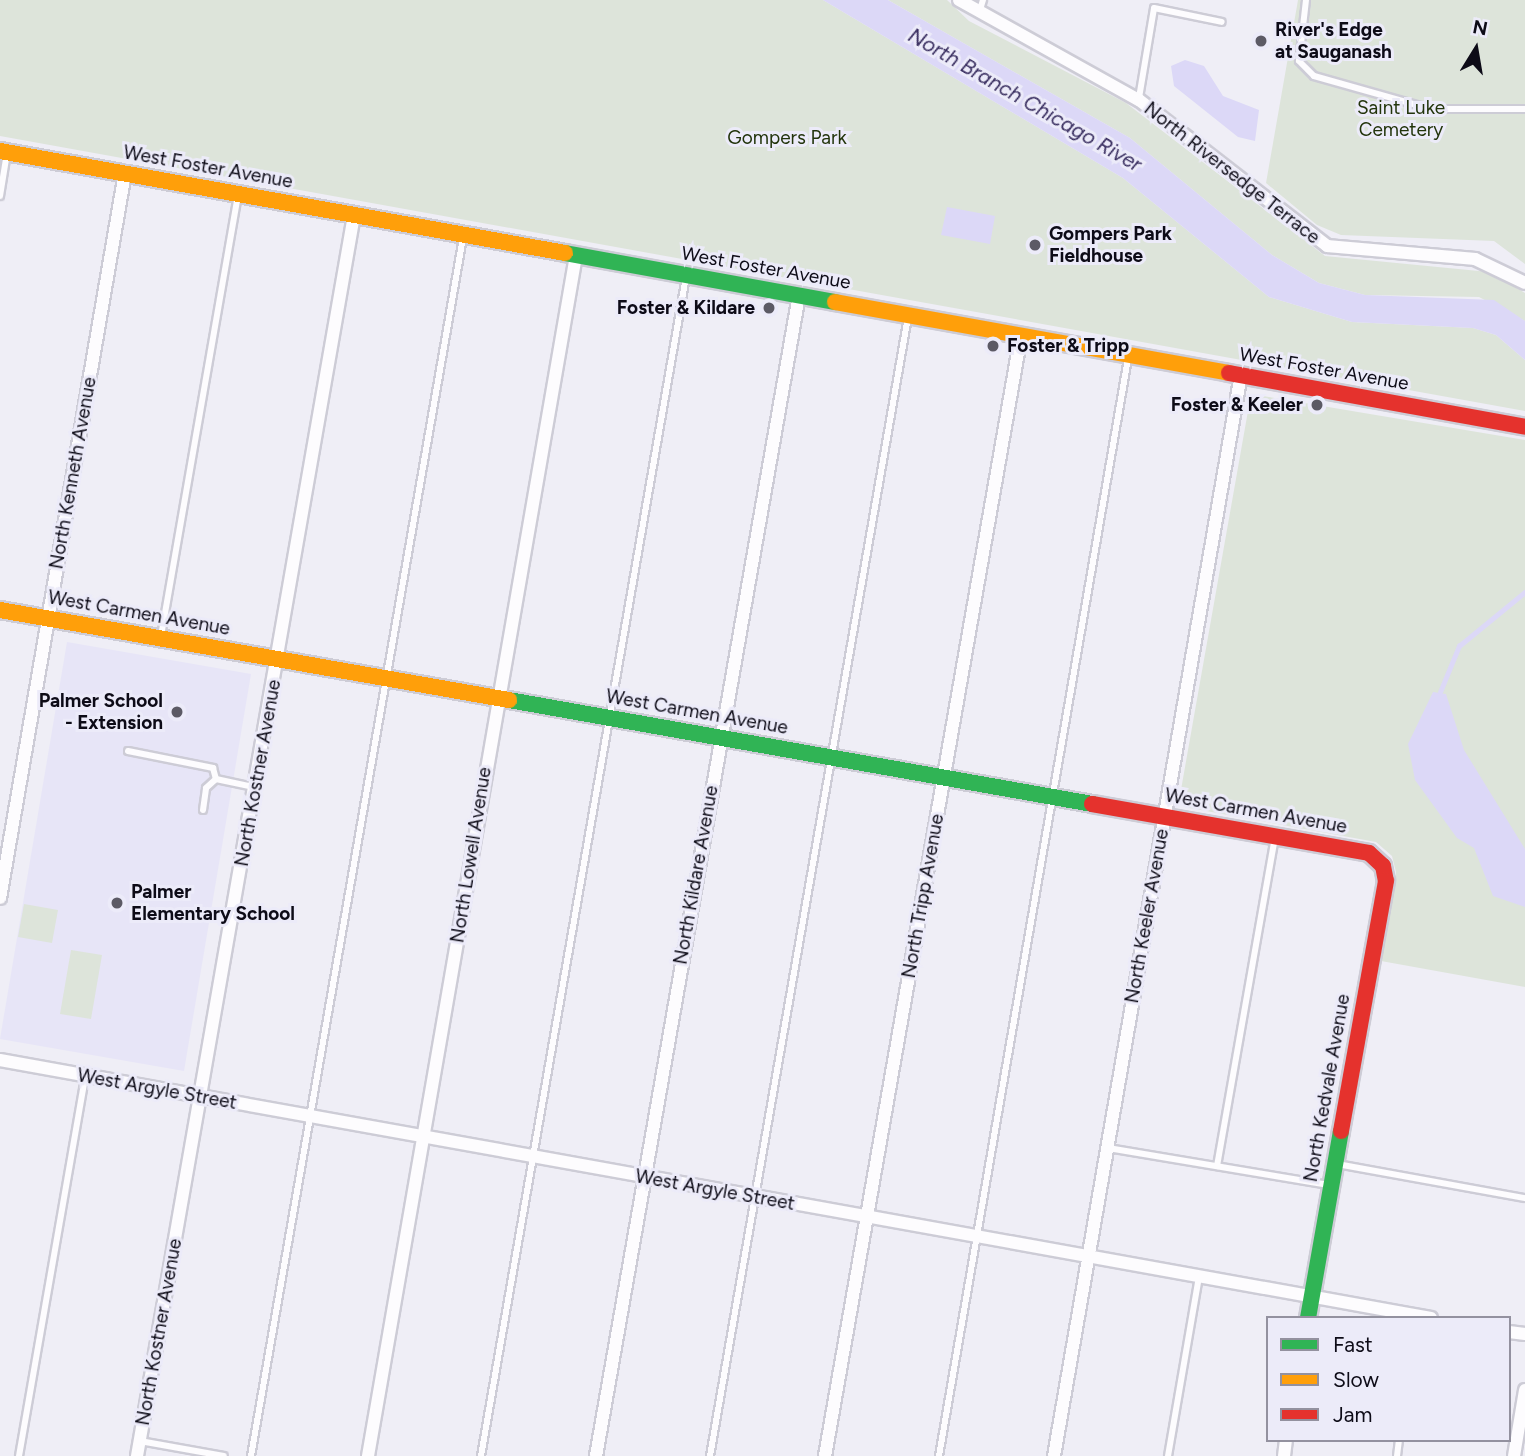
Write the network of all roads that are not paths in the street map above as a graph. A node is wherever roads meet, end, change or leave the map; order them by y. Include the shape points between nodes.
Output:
1 (959, 0) edge
2 (983, 0) edge
3 (1306, 0) edge
4 (979, 15) junction
5 (1222, 22) dead end
6 (1139, 100) junction
7 (1525, 109) edge
8 (4, 151) edge
9 (125, 173) junction
10 (239, 194) junction
11 (0, 196) edge
12 (354, 215) junction
13 (463, 234) junction
14 (576, 255) junction
15 (686, 275) junction
16 (1525, 282) edge
17 (799, 295) junction
18 (908, 315) junction
19 (1021, 335) junction
20 (1129, 355) junction
21 (1241, 375) junction
22 (1525, 427) edge
23 (0, 610) edge
24 (48, 618) junction
25 (160, 638) junction
26 (278, 659) junction
27 (388, 679) junction
28 (498, 698) junction
29 (610, 718) junction
30 (720, 737) junction
31 (128, 751) dead end
32 (833, 757) junction
33 (944, 777) junction
34 (216, 779) junction
35 (256, 787) junction
36 (1053, 796) junction
37 (203, 810) dead end
38 (1165, 816) junction
39 (1275, 836) junction
40 (1382, 866) joint
41 (0, 898) edge
42 (0, 1060) edge
43 (85, 1076) junction
44 (201, 1097) junction
45 (310, 1117) junction
46 (424, 1137) junction
47 (1107, 1147) junction
48 (534, 1157) junction
49 (1335, 1164) junction
50 (1217, 1166) junction
51 (643, 1177) junction
52 (1331, 1185) junction
53 (755, 1198) junction
54 (1525, 1198) edge
55 (867, 1218) junction
56 (977, 1238) junction
57 (1089, 1257) junction
58 (1199, 1276) junction
59 (1311, 1297) junction
60 (1308, 1316) edge
61 (1418, 1316) edge
62 (1525, 1390) edge
63 (140, 1441) junction
64 (19, 1456) edge
65 (137, 1456) edge
66 (223, 1456) edge
67 (251, 1456) edge
68 (368, 1456) edge
69 (481, 1456) edge
70 (596, 1456) edge
71 (710, 1456) edge
72 (825, 1456) edge
73 (939, 1456) edge
74 (1054, 1456) edge
75 (1168, 1456) edge
76 (1514, 1456) edge

1 - 4 street, North Riversedge Terrace
2 - 4 lane
3 - 7 lane via 1299,61 1314,76 1432,109
4 - 6 street, North Riversedge Terrace
5 - 6 lane via 1154,8
6 - 16 street, North Riversedge Terrace via 1327,246 1475,258
8 - 9 street, West Foster Avenue
8 - 11 lane
9 - 10 street, West Foster Avenue
9 - 24 street, North Kenneth Avenue
10 - 12 street, West Foster Avenue
10 - 25 lane
12 - 13 street, West Foster Avenue
12 - 26 street, North Kostner Avenue
13 - 14 street, West Foster Avenue
13 - 27 lane
14 - 15 street, West Foster Avenue
14 - 28 street, North Lowell Avenue
15 - 17 street, West Foster Avenue
15 - 29 lane
17 - 18 street, West Foster Avenue
17 - 30 street, North Kildare Avenue
18 - 19 street, West Foster Avenue
18 - 32 lane
19 - 20 street, West Foster Avenue
19 - 33 street, North Tripp Avenue
20 - 21 street, West Foster Avenue
20 - 36 lane
21 - 22 street, West Foster Avenue
21 - 38 street, North Keeler Avenue
23 - 24 street, West Carmen Avenue
24 - 25 street, West Carmen Avenue
24 - 41 street, North Kenneth Avenue
25 - 26 street, West Carmen Avenue
26 - 27 street, West Carmen Avenue
26 - 35 street, North Kostner Avenue
27 - 28 street, West Carmen Avenue
27 - 45 lane
28 - 29 street, West Carmen Avenue
28 - 46 street, North Lowell Avenue
29 - 30 street, West Carmen Avenue
29 - 48 lane
30 - 32 street, West Carmen Avenue
30 - 51 street, North Kildare Avenue
31 - 34 lane via 213,768
32 - 33 street, West Carmen Avenue
32 - 53 lane
33 - 36 street, West Carmen Avenue
33 - 55 street, North Tripp Avenue
34 - 35 lane
34 - 37 lane via 206,788
35 - 44 street, North Kostner Avenue
36 - 38 street, West Carmen Avenue
36 - 56 lane
38 - 39 street, West Carmen Avenue
38 - 47 street, North Keeler Avenue
39 - 40 street, West Carmen Avenue via 1369,853
39 - 50 lane
40 - 49 street, North Kedvale Avenue via 1386,881
42 - 43 street, West Argyle Street
43 - 44 street, West Argyle Street
43 - 64 lane
44 - 45 street, West Argyle Street
44 - 63 street, North Kostner Avenue
45 - 46 street, West Argyle Street
45 - 67 lane
46 - 48 street, West Argyle Street
46 - 68 street, North Lowell Avenue
47 - 50 lane
47 - 57 street, North Keeler Avenue
48 - 51 street, West Argyle Street
48 - 69 lane
49 - 52 street, North Kedvale Avenue
49 - 54 lane
50 - 52 lane
51 - 53 street, West Argyle Street
51 - 70 street, North Kildare Avenue
52 - 59 street, North Kedvale Avenue
53 - 55 street, West Argyle Street
53 - 71 lane
55 - 56 street, West Argyle Street
55 - 72 street, North Tripp Avenue
56 - 57 street, West Argyle Street
56 - 73 lane
57 - 58 street, West Argyle Street
57 - 74 street, North Keeler Avenue
58 - 59 street, West Argyle Street
58 - 75 lane
59 - 60 street, North Kedvale Avenue
59 - 61 street, West Argyle Street
62 - 76 street
63 - 65 street, North Kostner Avenue
63 - 66 lane

